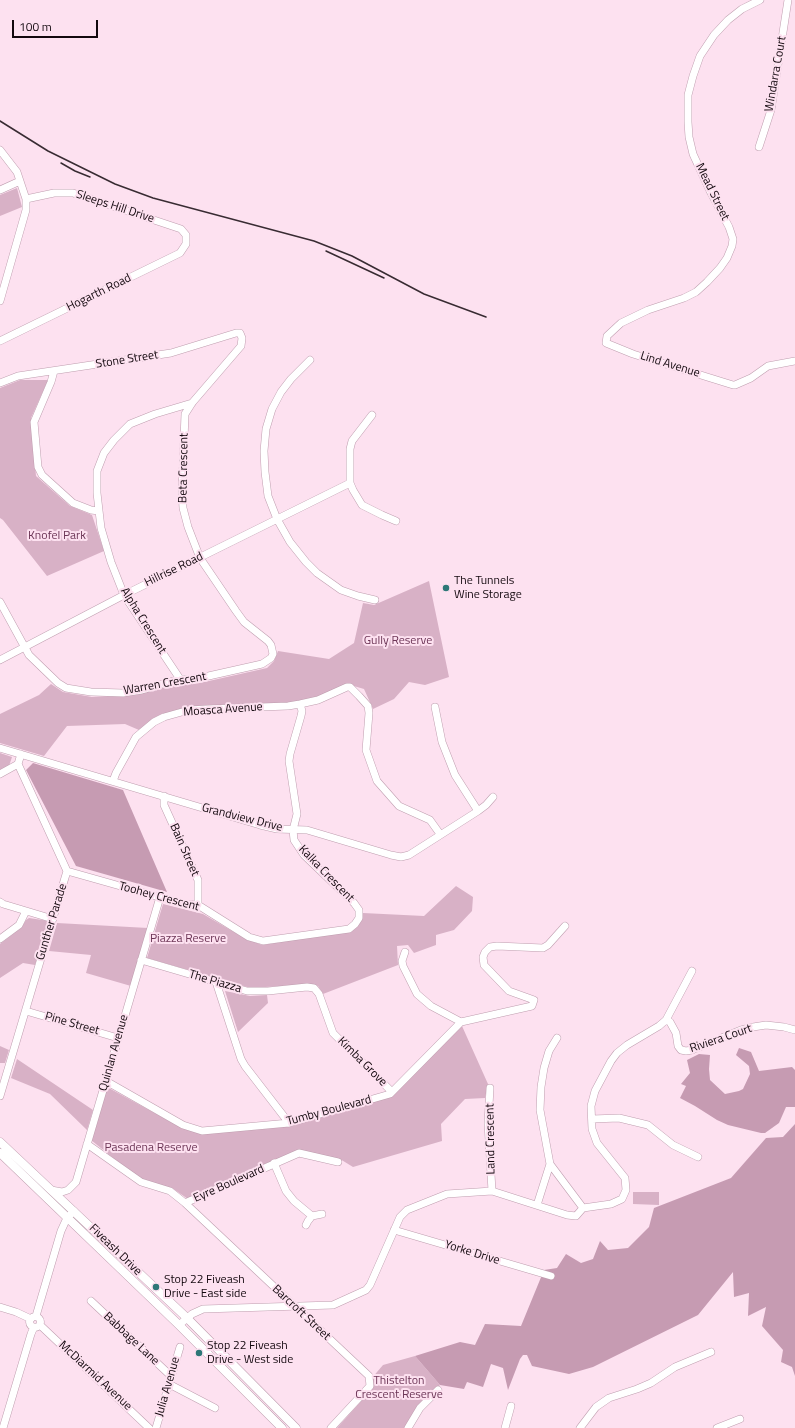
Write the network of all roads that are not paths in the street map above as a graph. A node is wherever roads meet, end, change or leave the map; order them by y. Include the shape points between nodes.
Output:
1 (760, 0) edge
2 (788, 0) edge
3 (759, 147) dead end
4 (0, 150) edge
5 (20, 181) junction
6 (0, 190) edge
7 (26, 199) junction
8 (186, 235) joint
9 (0, 301) edge
10 (0, 341) edge
11 (606, 343) joint
12 (241, 346) joint
13 (310, 360) dead end
14 (795, 361) edge
15 (54, 371) junction
16 (0, 382) edge
17 (192, 403) junction
18 (372, 415) dead end
19 (350, 483) junction
20 (100, 511) junction
21 (277, 519) junction
22 (396, 521) dead end
23 (200, 558) junction
24 (124, 595) junction
25 (375, 600) dead end
26 (0, 602) edge
27 (24, 647) junction
28 (273, 654) joint
29 (0, 660) edge
30 (180, 679) junction
31 (300, 704) junction
32 (435, 707) dead end
33 (0, 748) edge
34 (21, 754) junction
35 (18, 764) junction
36 (0, 774) edge
37 (113, 781) junction
38 (164, 796) junction
39 (494, 797) dead end
40 (478, 811) junction
41 (293, 830) junction
42 (440, 834) junction
43 (67, 871) junction
44 (160, 897) junction
45 (0, 902) edge
46 (198, 905) junction
47 (26, 911) junction
48 (359, 918) joint
49 (53, 919) junction
50 (565, 926) dead end
51 (0, 939) edge
52 (405, 952) dead end
53 (141, 960) junction
54 (692, 971) dead end
55 (216, 982) junction
56 (314, 988) joint
57 (26, 1010) junction
58 (666, 1020) junction
59 (461, 1022) junction
60 (795, 1030) edge
61 (118, 1038) junction
62 (557, 1038) dead end
63 (106, 1081) junction
64 (490, 1088) dead end
65 (392, 1092) junction
66 (0, 1096) edge
67 (592, 1119) junction
68 (290, 1123) junction
69 (0, 1142) edge
70 (87, 1144) junction
71 (0, 1153) edge
72 (698, 1157) dead end
73 (338, 1162) dead end
74 (274, 1164) junction
75 (550, 1164) junction
76 (51, 1190) junction
77 (492, 1191) junction
78 (185, 1203) junction
79 (537, 1205) junction
80 (583, 1208) junction
81 (74, 1211) junction
82 (322, 1214) dead end
83 (312, 1216) junction
84 (68, 1218) junction
85 (306, 1225) dead end
86 (394, 1230) junction
87 (551, 1276) dead end
88 (91, 1301) dead end
89 (0, 1307) edge
90 (294, 1307) junction
91 (34, 1318) junction
92 (186, 1318) junction
93 (179, 1325) junction
94 (37, 1326) junction
95 (180, 1347) dead end
96 (711, 1352) dead end
97 (170, 1380) junction
98 (438, 1390) dead end
99 (511, 1406) dead end
100 (215, 1408) dead end
101 (740, 1419) dead end
102 (3, 1428) edge
103 (150, 1428) edge
104 (156, 1428) edge
105 (282, 1428) edge
106 (296, 1428) edge
107 (331, 1428) edge
108 (408, 1428) edge
109 (505, 1428) edge
110 (580, 1428) edge
111 (717, 1428) edge

1 - 11 street, Mead Street via 742,9 714,35 700,56 688,95 689,137 693,154 733,239 727,258 696,292 621,323 608,336
2 - 3 street, Windarra Court via 771,110
4 - 5 street via 17,172
5 - 6 street
5 - 7 street
7 - 8 street, Sleeps Hill Drive via 72,192 181,229
7 - 9 street via 26,210
8 - 10 street, Hogarth Road via 186,244 180,253
11 - 14 street, Lind Avenue via 633,354 735,385 768,366
12 - 15 street, Stone Street via 242,338 240,333 236,333 171,353
12 - 17 street, Beta Crescent
13 - 21 street via 281,392 266,429 265,472 268,496
15 - 16 street, Stone Street via 18,376
15 - 20 street via 34,422 38,467 42,475 73,504
17 - 20 street, Alpha Crescent via 130,424 114,440 104,453 97,471
17 - 23 street, Beta Crescent via 185,414 182,492 188,527
18 - 19 street via 352,441
19 - 21 street, Hillrise Road
19 - 22 street via 362,504
20 - 24 street, Alpha Crescent via 101,528
21 - 23 street, Hillrise Road
21 - 25 street via 290,542 317,573 341,590
23 - 24 street, Hillrise Road
23 - 28 street, Beta Crescent via 244,622 268,641
24 - 27 street, Hillrise Road
24 - 30 street, Alpha Crescent
26 - 27 street, Warren Crescent
27 - 29 street, Hillrise Road
27 - 30 street, Warren Crescent via 58,683 66,688 123,693
28 - 30 street, Warren Crescent via 262,664 204,677
31 - 37 street, Moasca Avenue via 189,710 164,717 136,737
31 - 41 street via 302,711 289,761 297,814
31 - 42 street, Moasca Avenue via 318,700 347,687 353,689 368,706 366,750 377,781 399,806 430,820
32 - 40 street via 442,742 455,775
33 - 34 street, Grandview Drive
34 - 35 street
34 - 37 street, Grandview Drive
35 - 36 street
35 - 43 street, Gunther Parade
37 - 38 street, Grandview Drive
38 - 41 street, Grandview Drive via 277,829
38 - 46 street, Bain Street via 164,805 198,880
39 - 40 street, Grandview Drive
40 - 42 street, Grandview Drive
41 - 42 street, Grandview Drive via 307,830 401,857 409,855
41 - 48 street, Kalka Crescent via 294,840 304,855 354,903 359,910
43 - 44 street, Toohey Crescent
43 - 49 street, Gunther Parade
44 - 46 street, Toohey Crescent
44 - 53 street, Quinlan Avenue
45 - 47 street
46 - 48 street, Toohey Crescent via 249,938 263,941 349,929
47 - 49 street
47 - 51 street via 19,925
49 - 57 street, Gunther Parade
50 - 59 street via 543,948 497,946 490,947 483,956 484,965 509,991 534,1000 532,1006
52 - 59 street via 403,966 417,994 431,1006
53 - 55 street, The Piazza
53 - 61 street, Quinlan Avenue
54 - 58 street
55 - 56 street, The Piazza via 247,991 307,986
55 - 68 street via 241,1059
56 - 65 street, Kimba Grove via 319,994 333,1033
57 - 61 street, Pine Street
57 - 66 street, Gunther Parade
58 - 60 street, Riviera Court via 676,1033 678,1046 686,1052 753,1027 766,1025
58 - 67 street via 627,1045 610,1061 595,1091 591,1106
59 - 65 street, Tumby Boulevard
61 - 63 street, Quinlan Avenue
62 - 75 street via 544,1068 541,1087 540,1110
63 - 68 street, Tumby Boulevard via 183,1125 202,1131
63 - 70 street, Quinlan Avenue
64 - 77 street, Land Crescent via 488,1123
65 - 68 street, Tumby Boulevard
67 - 72 street via 619,1118 648,1125 673,1145
67 - 80 street via 592,1129 597,1143 624,1178 626,1190 622,1199 611,1204
69 - 76 main road, Fiveash Drive
70 - 76 street, Quinlan Avenue via 76,1182 62,1192
70 - 78 street, Eyre Boulevard via 141,1182 170,1191
71 - 84 main road, Fiveash Drive
73 - 74 street, Eyre Boulevard via 299,1153
74 - 78 street, Eyre Boulevard
74 - 83 street via 286,1191
75 - 79 street
75 - 80 street
76 - 81 main road, Fiveash Drive
77 - 79 street
77 - 86 street via 446,1194 407,1210 400,1217
78 - 90 street, Barcroft Street
79 - 80 street via 576,1216
81 - 84 street
81 - 92 main road, Fiveash Drive
82 - 83 street
83 - 85 street
84 - 91 street via 61,1231
84 - 93 main road, Fiveash Drive
86 - 87 street, Yorke Drive
86 - 90 street via 366,1290 333,1305
88 - 97 street, Babbage Lane
89 - 91 street
90 - 92 street via 203,1310
90 - 107 street, Barcroft Street via 369,1376 370,1386
91 - 94 street via 31,1324
92 - 93 street
92 - 106 main road, Fiveash Drive
93 - 105 main road, Fiveash Drive
94 - 102 street via 31,1334
94 - 103 street, McDiarmid Avenue
95 - 97 street, Julia Avenue
96 - 110 street via 675,1366 638,1389 609,1398 596,1408
97 - 100 street, Babbage Lane
97 - 104 street, Julia Avenue
98 - 108 street via 420,1408
99 - 109 street
101 - 111 street

